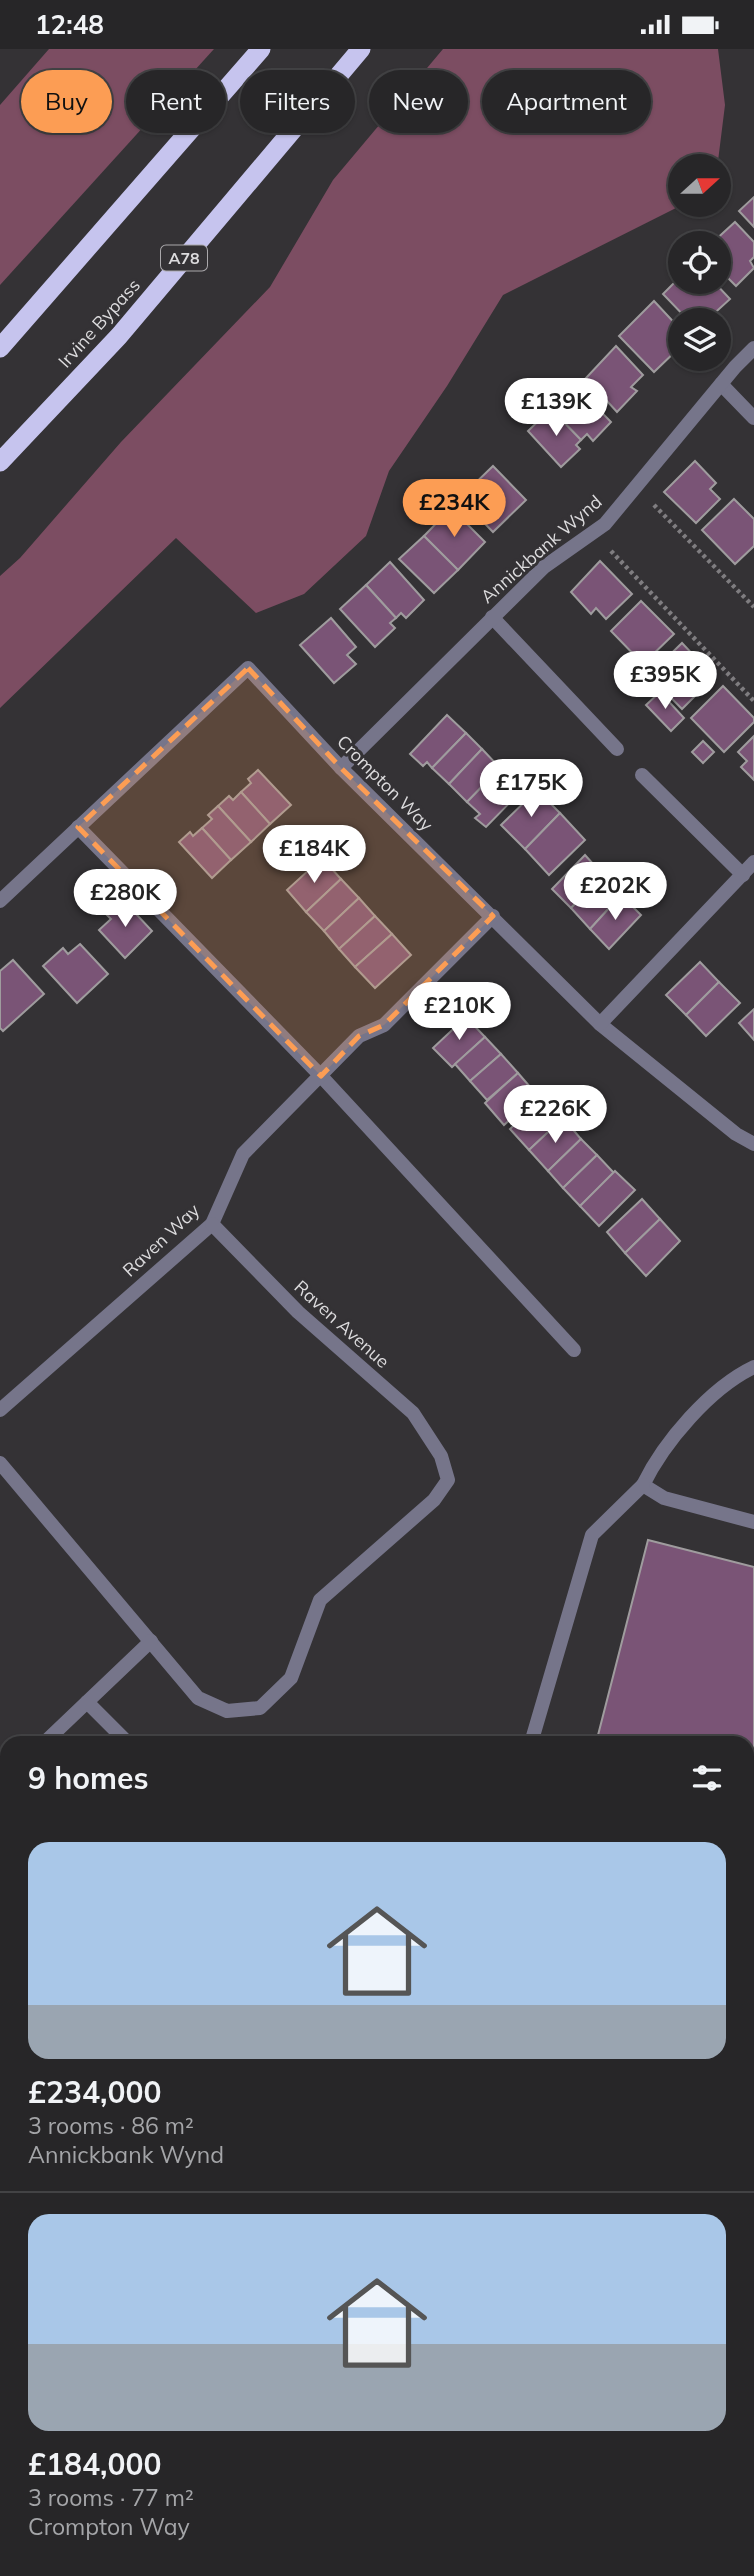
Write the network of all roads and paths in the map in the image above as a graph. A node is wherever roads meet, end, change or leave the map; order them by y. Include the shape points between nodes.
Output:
1 (261, 49) edge
2 (361, 49) edge
3 (0, 348) edge
4 (754, 348) edge
5 (721, 384) junction
6 (754, 418) edge
7 (0, 461) edge
8 (637, 487) junction
9 (593, 533) junction
10 (754, 607) edge
11 (492, 617) junction
12 (754, 701) edge
13 (617, 750) dead end
14 (341, 768) junction
15 (642, 775) dead end
16 (78, 827) junction
17 (754, 862) edge
18 (743, 875) junction
19 (0, 901) edge
20 (493, 916) junction
21 (600, 1024) junction
22 (321, 1076) junction
23 (754, 1144) edge
24 (212, 1224) junction
25 (573, 1350) dead end
26 (754, 1367) edge
27 (0, 1410) edge
28 (0, 1463) edge
29 (643, 1485) junction
30 (754, 1523) edge
31 (151, 1641) junction
32 (87, 1702) junction
33 (51, 1736) edge
34 (121, 1736) edge
35 (533, 1736) edge

1 - 3 highway
2 - 7 highway, Irvine Bypass / A78 via 119,336
4 - 5 street, Annickbank Wynd
5 - 6 street
5 - 8 street, Annickbank Wynd
8 - 9 street, Annickbank Wynd
8 - 10 path
9 - 11 street, Annickbank Wynd via 544,567
9 - 12 path
11 - 13 street
11 - 14 street, Annickbank Wynd
14 - 16 street, Crompton Way via 248,668
14 - 20 street, Crompton Way
15 - 18 street
16 - 19 street, Crompton Way
16 - 22 street
17 - 18 street
18 - 21 street
20 - 21 street, Crompton Way
20 - 22 street, Raven Way via 384,1024 359,1036
21 - 23 street, Crompton Way
22 - 24 street, Raven Way via 243,1154
22 - 25 street
24 - 27 street, Raven Way
24 - 31 street, Raven Avenue via 298,1312 413,1413 441,1456 448,1480 434,1500 320,1600 291,1678 260,1708 227,1711 198,1698
26 - 29 street via 737,1375 703,1405 656,1459
28 - 31 street
29 - 30 street via 664,1498
29 - 35 street via 592,1535
31 - 32 street
32 - 33 street
32 - 34 street

